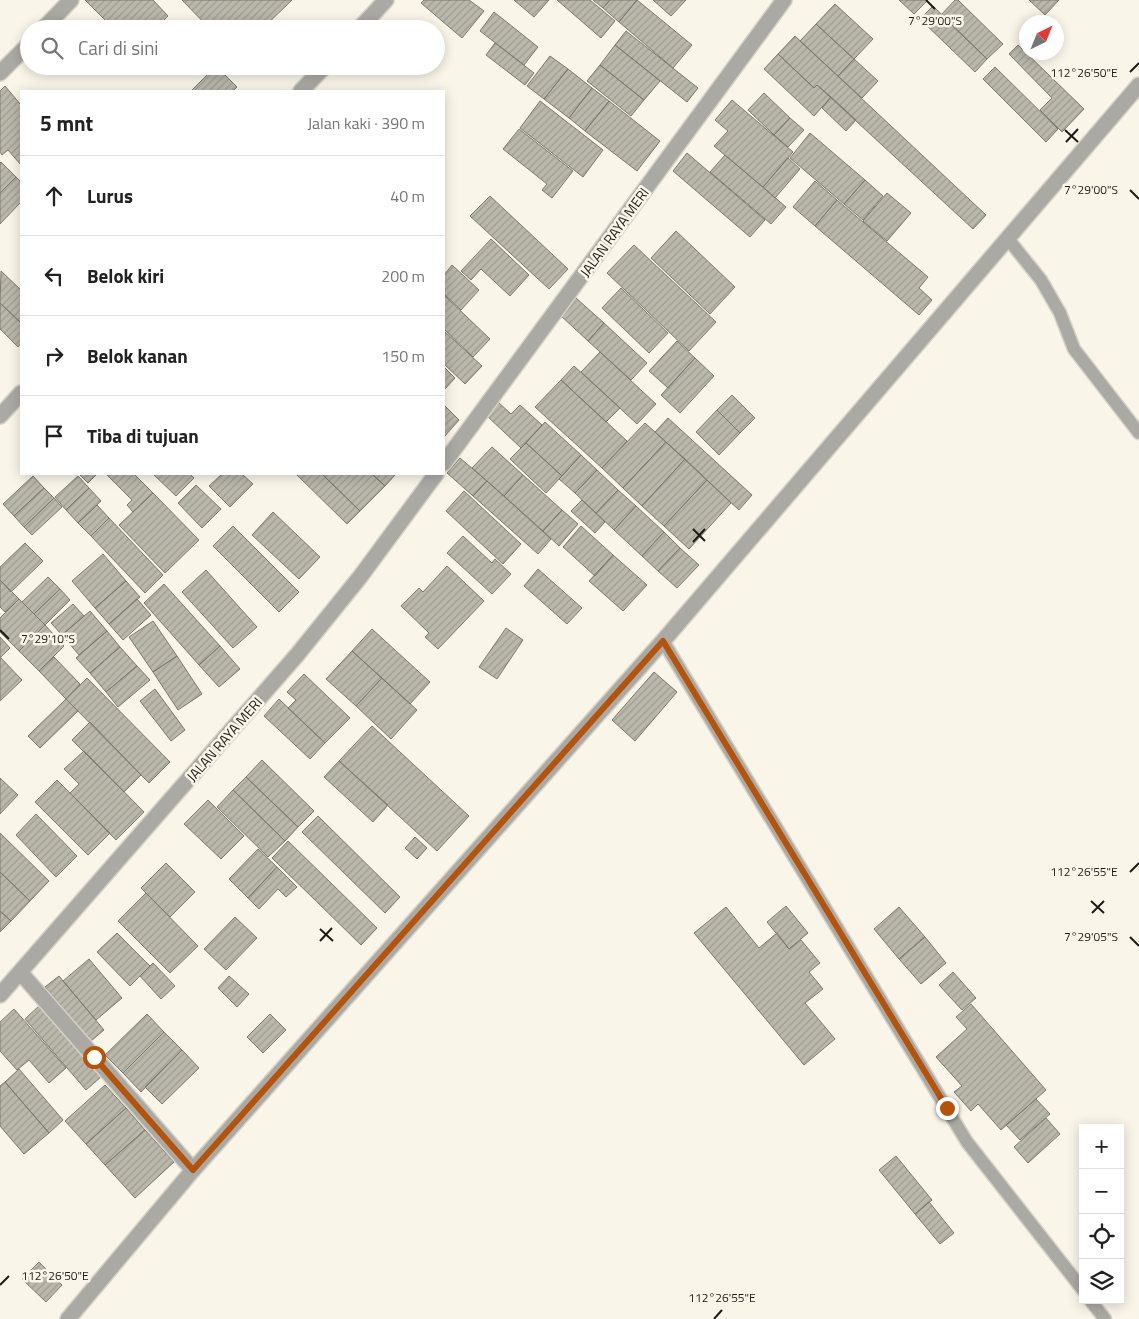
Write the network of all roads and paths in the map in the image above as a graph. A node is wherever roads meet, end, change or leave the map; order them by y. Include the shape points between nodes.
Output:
1 (71, 0) edge
2 (386, 0) edge
3 (784, 0) edge
4 (52, 20) edge
5 (367, 20) edge
6 (20, 53) edge
7 (1, 71) edge
8 (316, 75) edge
9 (1139, 85) edge
10 (302, 90) edge
11 (1008, 239) junction
12 (20, 394) edge
13 (0, 416) edge
14 (1139, 432) edge
15 (445, 462) edge
16 (435, 475) edge
17 (663, 641) junction
18 (20, 972) junction
19 (0, 995) edge
20 (193, 1170) junction
21 (1079, 1285) edge
22 (1093, 1304) edge
23 (68, 1319) edge
24 (1105, 1319) edge

1 - 4 street
2 - 5 street
3 - 15 street, JALAN RAYA MERI
6 - 7 street
8 - 10 street
9 - 11 street
11 - 14 lane via 1041,280 1060,313 1074,349
11 - 17 street
12 - 13 street
16 - 18 street, JALAN RAYA MERI via 298,655
17 - 20 street
17 - 21 lane via 967,1142
18 - 19 street, JALAN RAYA MERI
18 - 20 street
20 - 23 street
22 - 24 lane

